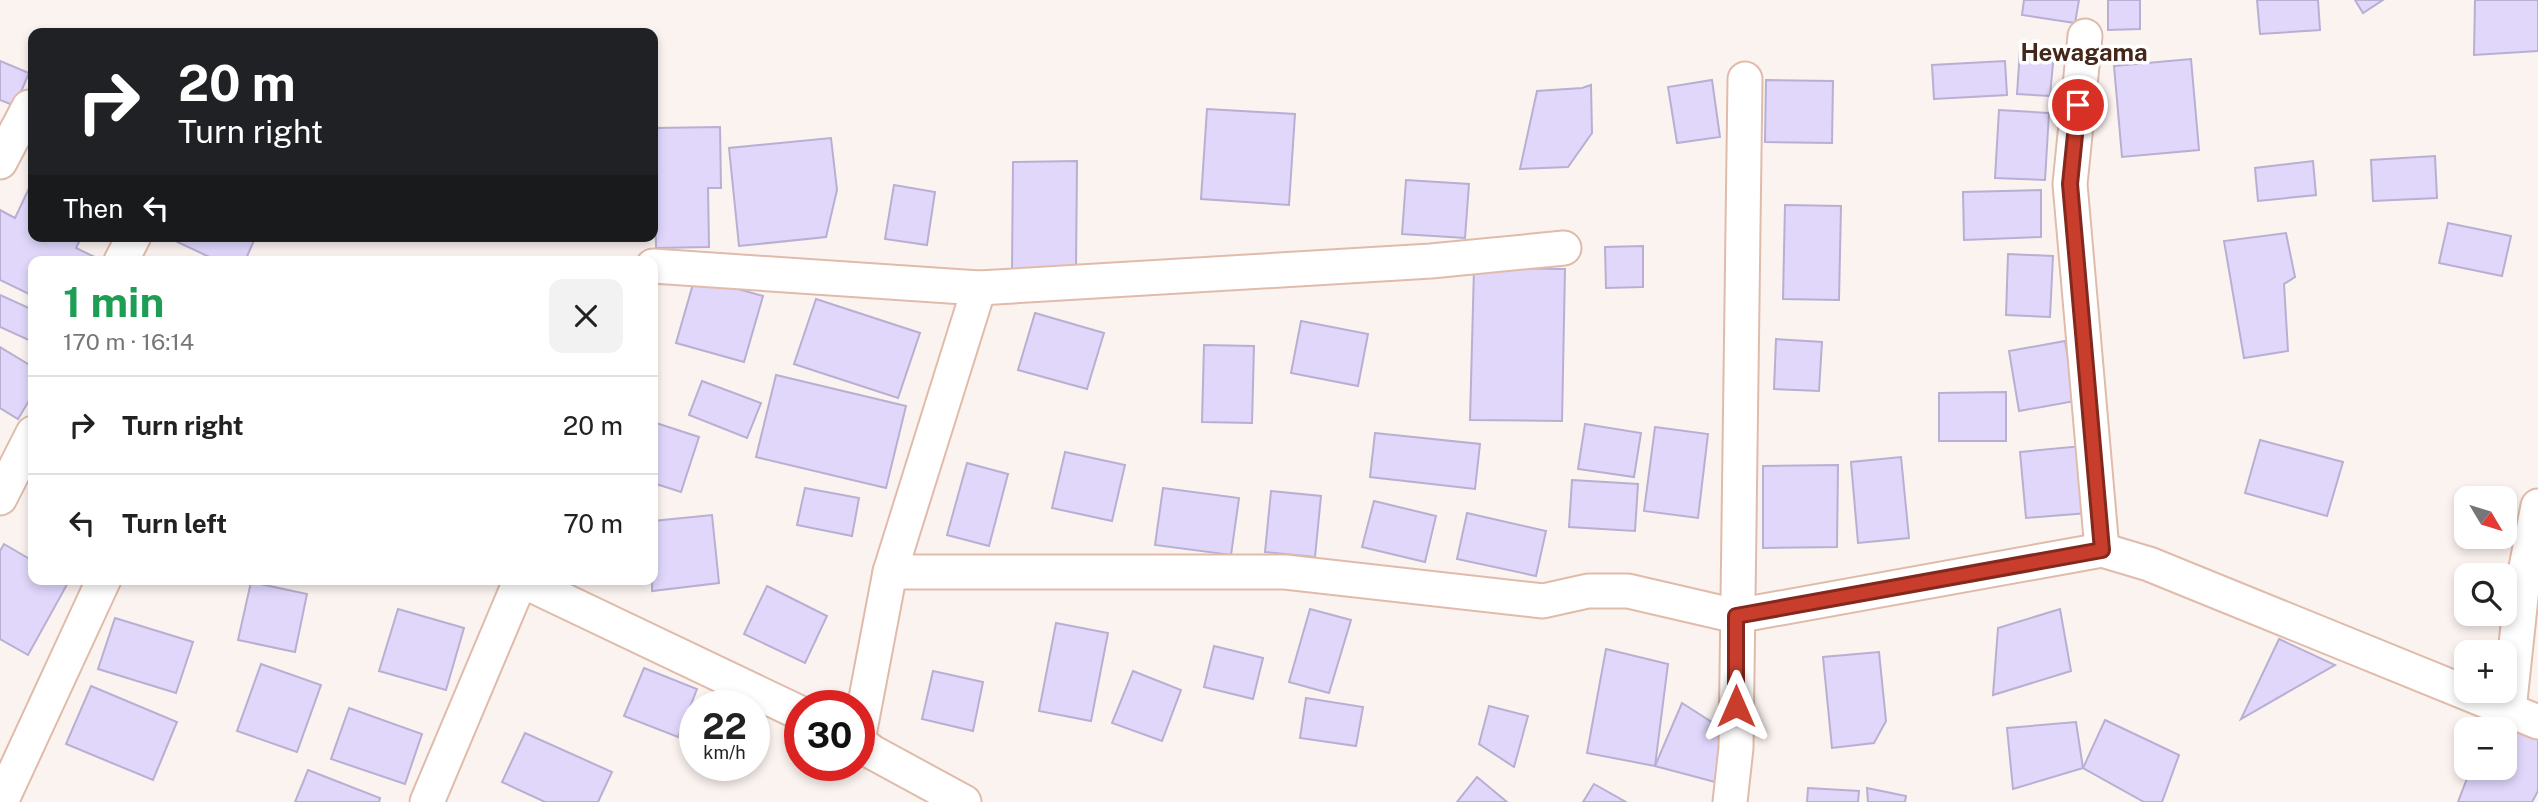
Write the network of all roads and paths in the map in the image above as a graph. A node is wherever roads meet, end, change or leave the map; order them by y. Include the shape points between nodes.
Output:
1 (2085, 36) dead end
2 (1745, 79) dead end
3 (28, 109) edge
4 (0, 162) edge
5 (1564, 248) dead end
6 (658, 266) edge
7 (979, 288) junction
8 (28, 443) edge
9 (0, 498) edge
10 (2538, 506) edge
11 (2102, 550) junction
12 (890, 572) junction
13 (101, 585) edge
14 (518, 585) edge
15 (533, 585) edge
16 (1736, 616) junction
17 (867, 690) edge
18 (784, 705) edge
19 (2524, 716) edge
20 (875, 754) edge
21 (1, 802) edge
22 (427, 802) edge
23 (964, 802) edge
24 (1730, 802) edge

1 - 11 street via 2070,184
2 - 16 street
3 - 4 street
5 - 7 street via 1431,261
6 - 7 street
7 - 12 street
8 - 9 street
10 - 19 street via 2522,588
11 - 16 street
11 - 19 street via 2149,564
12 - 16 street via 1285,572 1543,601 1588,591 1628,591
12 - 17 street
13 - 21 street
14 - 22 street
15 - 18 street
16 - 24 street via 1736,748
20 - 23 street

